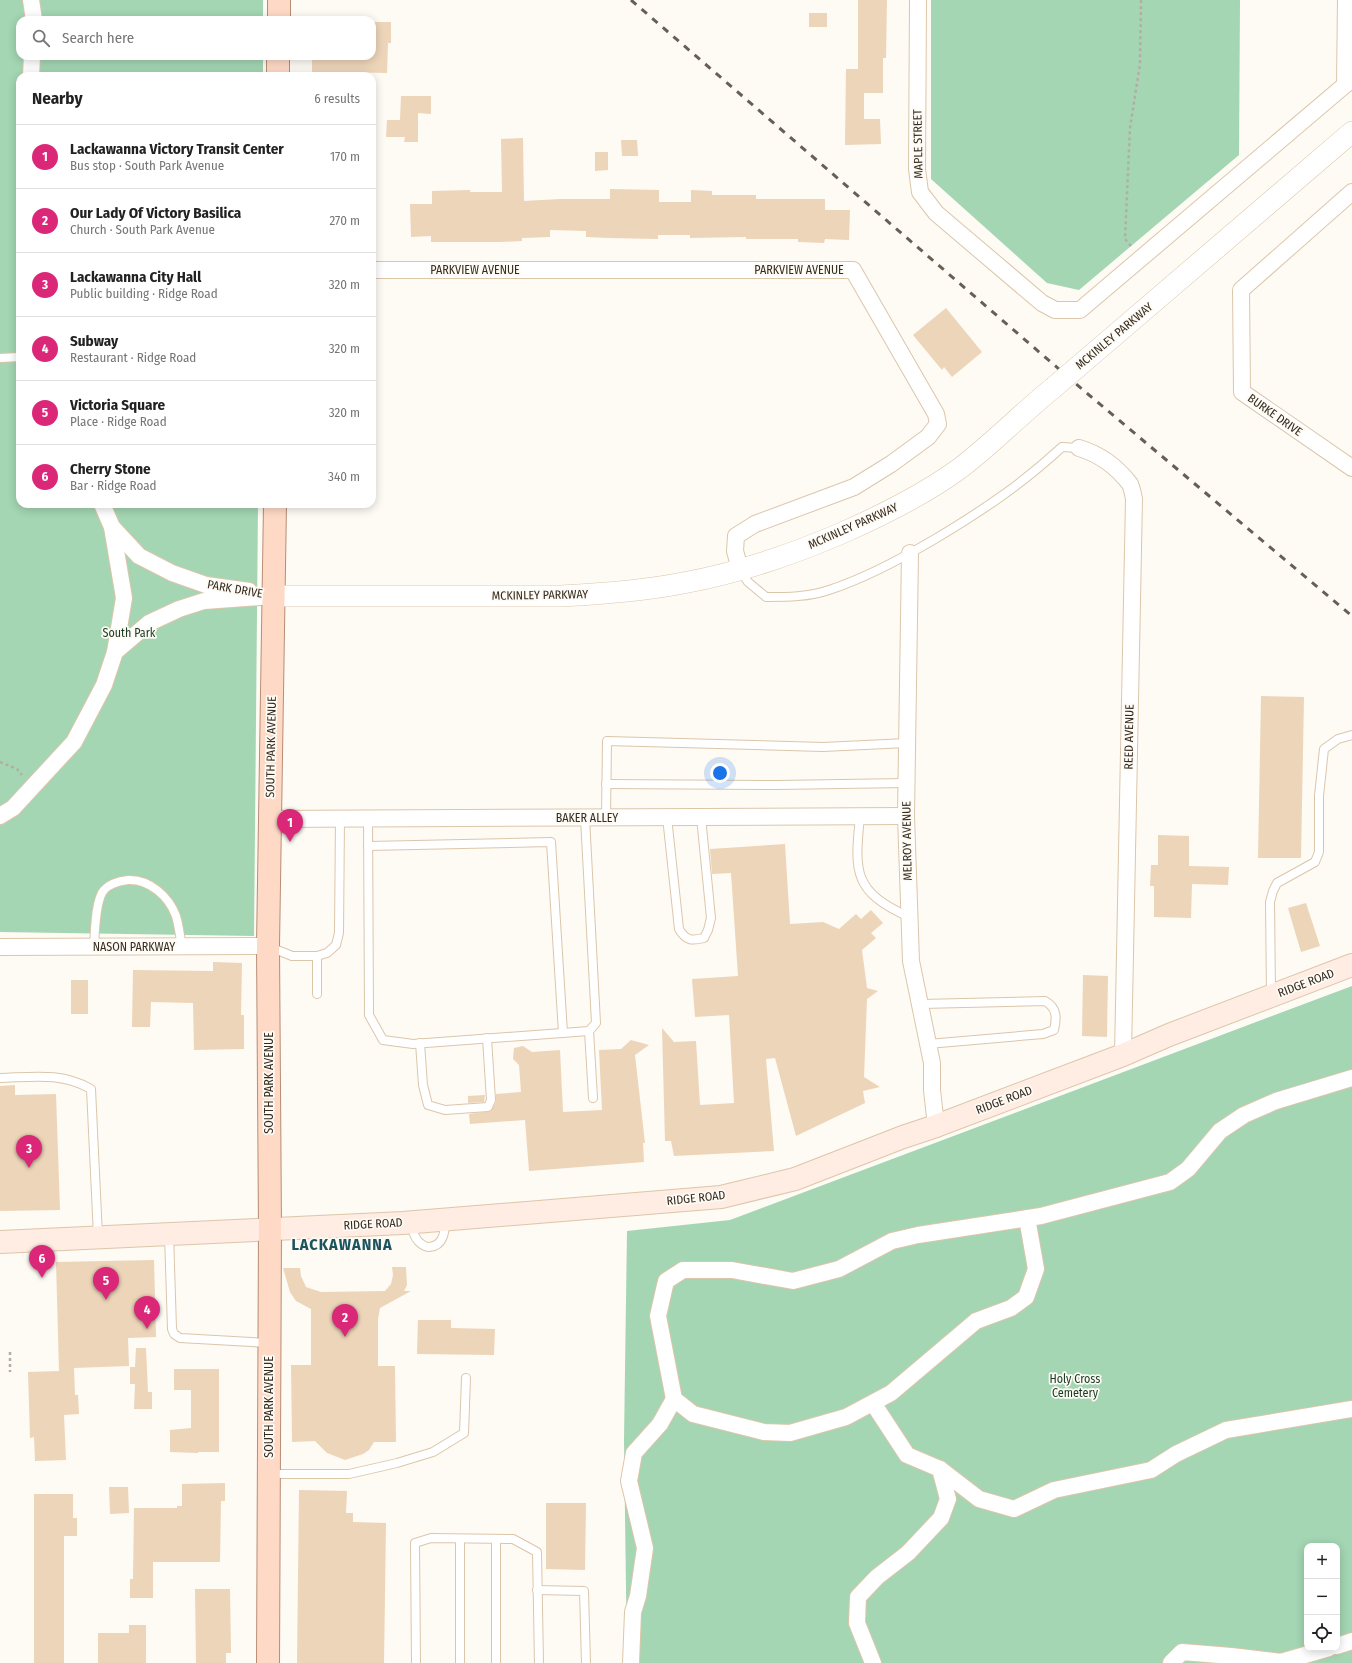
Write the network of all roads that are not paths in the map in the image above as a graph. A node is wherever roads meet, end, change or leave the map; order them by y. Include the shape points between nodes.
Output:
1 (31, 0) edge
2 (41, 0) edge
3 (279, 0) edge
4 (918, 0) edge
5 (1346, 0) edge
6 (34, 16) edge
7 (35, 16) edge
8 (279, 16) edge
9 (32, 60) edge
10 (278, 60) edge
11 (31, 72) edge
12 (278, 72) edge
13 (1349, 82) edge
14 (1352, 132) edge
15 (1352, 192) edge
16 (376, 270) edge
17 (16, 357) edge
18 (0, 358) edge
19 (1079, 448) joint
20 (1352, 468) edge
21 (104, 508) edge
22 (275, 508) edge
23 (112, 527) junction
24 (910, 553) junction
25 (740, 570) junction
26 (274, 596) junction
27 (115, 652) junction
28 (1352, 735) edge
29 (907, 742) junction
30 (906, 783) junction
31 (606, 784) junction
32 (0, 816) edge
33 (906, 816) junction
34 (667, 817) junction
35 (701, 817) junction
36 (860, 817) junction
37 (340, 818) junction
38 (368, 818) junction
39 (585, 818) junction
40 (606, 818) junction
41 (269, 819) junction
42 (368, 846) junction
43 (909, 917) junction
44 (94, 946) junction
45 (182, 946) junction
46 (268, 946) junction
47 (0, 947) edge
48 (317, 956) junction
49 (1352, 965) edge
50 (317, 994) dead end
51 (1271, 996) junction
52 (921, 1004) junction
53 (589, 1031) junction
54 (563, 1033) junction
55 (487, 1038) junction
56 (420, 1043) junction
57 (928, 1044) junction
58 (1123, 1055) junction
59 (0, 1078) edge
60 (1352, 1078) edge
61 (593, 1098) dead end
62 (936, 1126) junction
63 (1027, 1218) junction
64 (270, 1229) junction
65 (169, 1234) junction
66 (98, 1237) junction
67 (0, 1242) edge
68 (269, 1344) junction
69 (466, 1378) dead end
70 (674, 1399) junction
71 (872, 1403) junction
72 (1352, 1409) edge
73 (940, 1469) junction
74 (269, 1474) junction
75 (460, 1539) junction
76 (496, 1539) junction
77 (537, 1590) junction
78 (1352, 1641) edge
79 (1340, 1645) edge
80 (1319, 1651) edge
81 (268, 1663) edge
82 (416, 1663) edge
83 (460, 1663) edge
84 (496, 1663) edge
85 (539, 1663) edge
86 (586, 1663) edge
87 (631, 1663) edge
88 (873, 1663) edge
89 (1171, 1663) edge

1 - 6 street
2 - 7 street
3 - 8 main road
4 - 13 street, MAPLE STREET via 916,169 920,192 936,214 1042,303 1055,310 1080,310
5 - 13 street
9 - 11 street
10 - 12 main road
14 - 25 street, MCKINLEY PARKWAY, bridge via 959,468 878,517 825,540
15 - 20 street, BURKE DRIVE via 1241,290 1242,392
16 - 25 street, PARKVIEW AVENUE via 853,270 936,414 938,424 928,437 854,487 755,524 736,536 735,551
17 - 18 lane
19 - 24 lane via 1062,447 1039,468 982,511
19 - 58 street, REED AVENUE via 1096,453 1110,464 1131,485 1134,499
21 - 23 street, PARK DRIVE
22 - 26 main road, SOUTH PARK AVENUE
23 - 26 street, PARK DRIVE via 139,556 172,572 206,585
23 - 27 street, PARK DRIVE via 124,598
24 - 25 lane via 876,571 828,590 793,597 766,597 748,582
24 - 29 street, MELROY AVENUE
25 - 26 street, MCKINLEY PARKWAY via 684,583 599,594
26 - 27 street, PARK DRIVE via 204,601 179,609 149,623
26 - 41 main road, SOUTH PARK AVENUE
27 - 32 street, PARK DRIVE via 104,685 74,742 13,808
28 - 51 lane via 1338,739 1324,749 1319,796 1319,852 1315,862 1277,883 1272,891
29 - 30 street, MELROY AVENUE
29 - 31 lane via 823,747 607,741
30 - 31 lane
30 - 33 street, MELROY AVENUE
31 - 40 lane
33 - 36 street, BAKER ALLEY
33 - 43 street, MELROY AVENUE
34 - 35 street, BAKER ALLEY
34 - 35 lane via 679,929 683,936 693,940 704,938 711,918
34 - 40 street, BAKER ALLEY
35 - 36 street, BAKER ALLEY
36 - 43 lane via 857,847 861,881 876,898
37 - 38 street, BAKER ALLEY
37 - 41 street, BAKER ALLEY
37 - 48 lane via 339,933 336,945 327,953
38 - 39 street, BAKER ALLEY
38 - 42 lane
39 - 40 street, BAKER ALLEY
39 - 53 lane via 596,1023
41 - 46 main road, SOUTH PARK AVENUE
42 - 54 lane via 551,842
42 - 56 lane via 369,1015 383,1040
43 - 52 street, MELROY AVENUE via 911,961
44 - 45 street, NASON PARKWAY
44 - 45 lane via 98,905 103,890 117,881 136,880 151,885 169,902 176,917
44 - 47 street, NASON PARKWAY
45 - 46 street, NASON PARKWAY
46 - 48 lane via 292,956
46 - 64 main road, SOUTH PARK AVENUE
48 - 50 lane
49 - 51 main road, RIDGE ROAD
51 - 58 main road, RIDGE ROAD
52 - 57 street, MELROY AVENUE
52 - 57 lane via 1045,1001 1052,1005 1056,1012 1054,1030 1044,1034
53 - 54 lane
53 - 61 lane
54 - 55 lane
55 - 56 lane
55 - 56 lane via 491,1100 488,1107 445,1110 428,1105 423,1085
57 - 62 street, MELROY AVENUE via 932,1063
58 - 62 main road, RIDGE ROAD
59 - 66 lane via 54,1076 78,1081 91,1089
60 - 63 street via 1276,1101 1244,1115 1220,1131 1188,1168 1170,1182
62 - 64 main road, RIDGE ROAD via 795,1179 721,1197 445,1220
63 - 70 street via 892,1241 839,1269 793,1281 732,1270 683,1270 666,1281 658,1316
63 - 71 street via 1036,1269 1026,1297 1011,1308 976,1320 891,1393
64 - 65 main road, RIDGE ROAD
64 - 68 main road, SOUTH PARK AVENUE
65 - 66 main road, RIDGE ROAD
65 - 68 lane via 174,1334 180,1338
66 - 67 main road, RIDGE ROAD
68 - 74 main road, SOUTH PARK AVENUE
69 - 74 lane via 464,1433 433,1452 350,1474
70 - 71 street via 693,1414 764,1432 783,1433 846,1417
70 - 87 street via 660,1424 634,1453 629,1480 645,1548 633,1612
71 - 73 street via 907,1455
72 - 73 street via 1226,1430 1176,1454 1151,1470 1054,1490 1014,1509 979,1499
73 - 88 street via 948,1498 941,1518 908,1553 877,1577 858,1597 857,1623
74 - 81 main road, SOUTH PARK AVENUE
75 - 76 lane
75 - 82 lane via 431,1538 415,1543
75 - 83 lane
76 - 77 lane via 513,1540 536,1552
76 - 84 lane
77 - 85 lane
77 - 86 lane via 584,1591
78 - 79 street
80 - 89 street via 1281,1662 1182,1652

